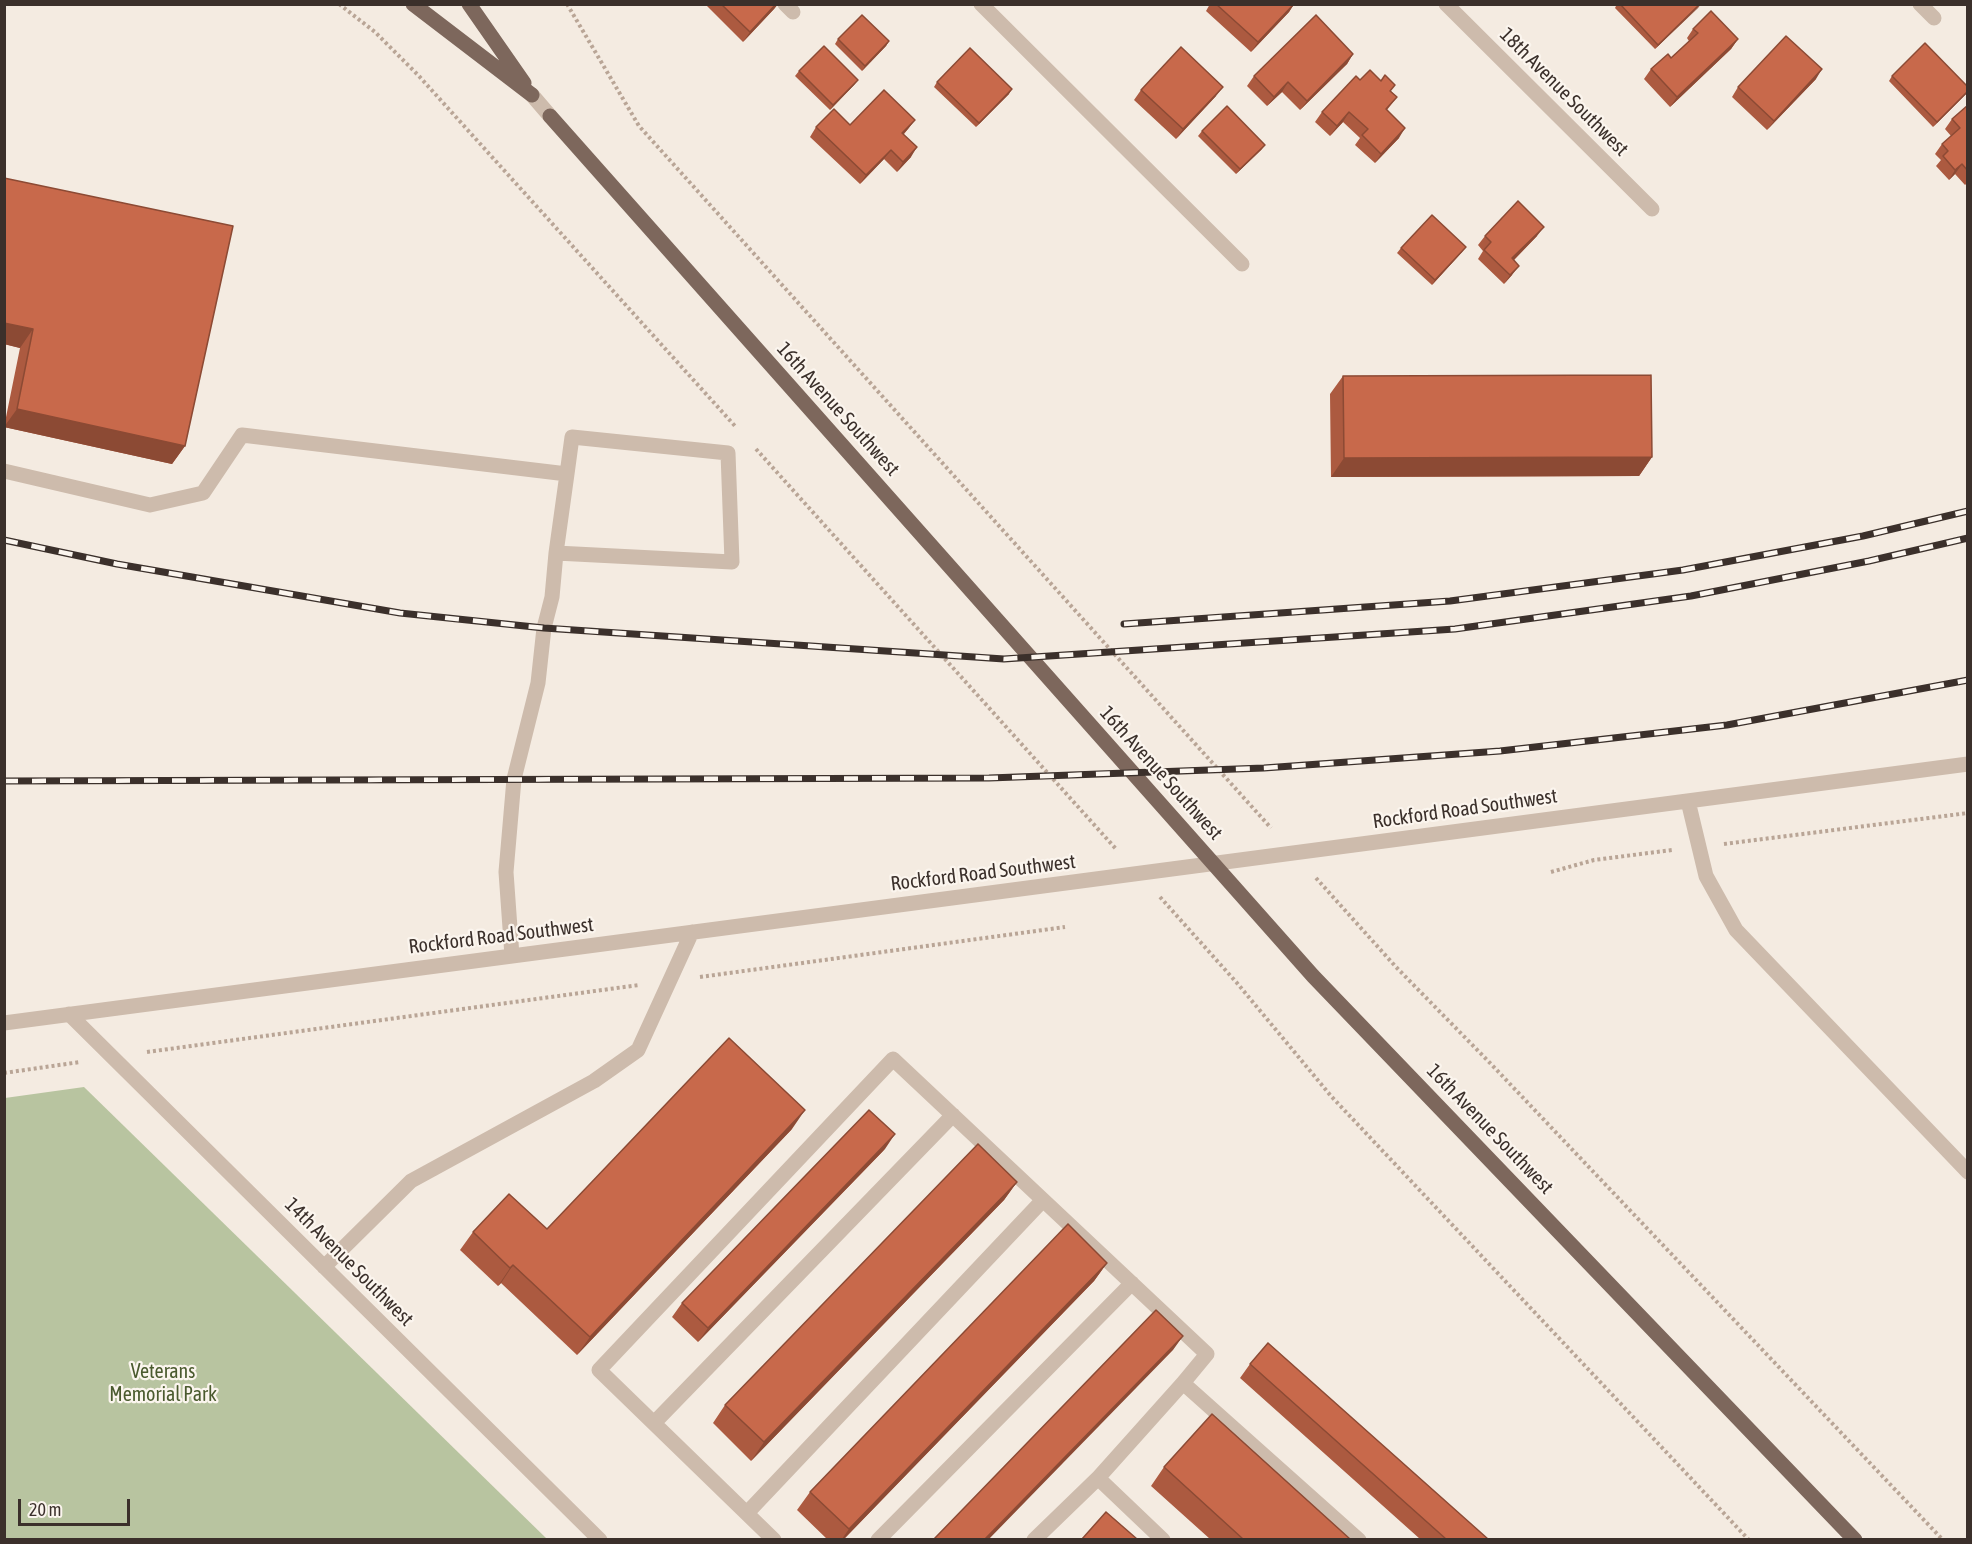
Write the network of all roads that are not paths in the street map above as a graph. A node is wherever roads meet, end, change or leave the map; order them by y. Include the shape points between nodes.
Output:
1 (413, 4) edge
2 (469, 4) edge
3 (981, 4) edge
4 (1446, 4) edge
5 (1920, 4) edge
6 (1934, 18) dead end
7 (532, 95) junction
8 (550, 116) joint
9 (1652, 209) dead end
10 (1242, 264) dead end
11 (4, 471) edge
12 (567, 474) junction
13 (556, 553) junction
14 (1968, 764) edge
15 (1688, 801) junction
16 (692, 932) junction
17 (512, 956) junction
18 (69, 1014) junction
19 (4, 1023) edge
20 (953, 1115) junction
21 (1968, 1172) edge
22 (1043, 1200) junction
23 (324, 1267) junction
24 (1132, 1283) junction
25 (1183, 1383) junction
26 (654, 1423) junction
27 (1098, 1478) junction
28 (747, 1514) junction
29 (600, 1539) edge
30 (774, 1539) edge
31 (878, 1539) edge
32 (1034, 1539) edge
33 (1163, 1539) edge
34 (1359, 1539) edge
35 (1855, 1539) edge

1 - 7 main road
2 - 7 main road, 16th Avenue Southwest
3 - 10 street
4 - 9 street, 18th Avenue Southwest
5 - 6 street
7 - 8 street, 16th Avenue Southwest
8 - 35 main road, 16th Avenue Southwest via 1313,976
11 - 12 street via 150,505 204,493 242,435
12 - 13 street
12 - 13 street via 572,436 728,453 732,562
13 - 17 street via 538,683 514,779 506,872
14 - 15 street, Rockford Road Southwest
15 - 16 street, Rockford Road Southwest
15 - 21 street via 1706,876 1736,930
16 - 17 street, Rockford Road Southwest
16 - 23 street via 638,1050 594,1081 411,1181
17 - 18 street, Rockford Road Southwest
18 - 19 street, Rockford Road Southwest
18 - 23 street, 14th Avenue Southwest
20 - 22 street
20 - 26 street
20 - 26 street via 893,1059 599,1370
22 - 24 street
22 - 28 street
23 - 29 street, 14th Avenue Southwest
24 - 25 street via 1207,1354
24 - 31 street
25 - 27 street
25 - 34 street
26 - 28 street
27 - 32 street
27 - 33 street
28 - 30 street

